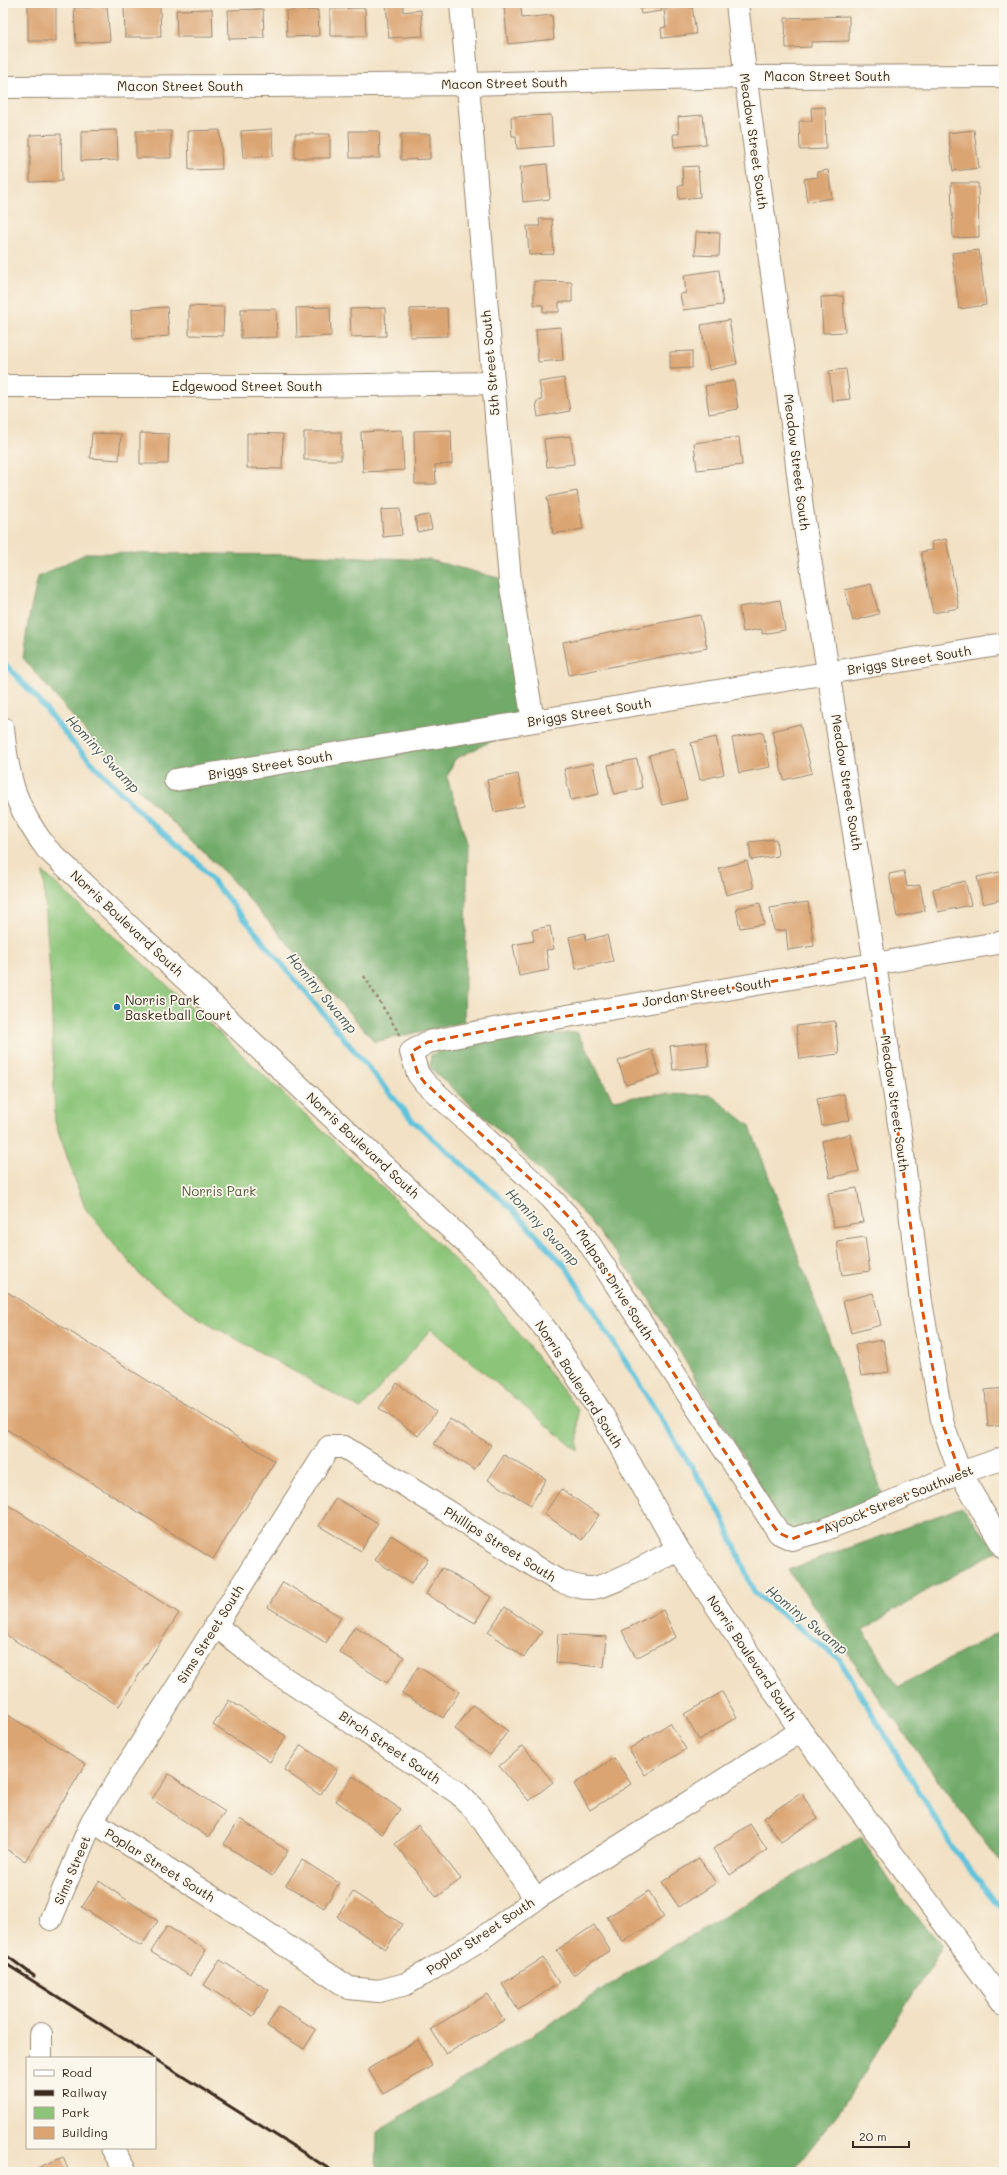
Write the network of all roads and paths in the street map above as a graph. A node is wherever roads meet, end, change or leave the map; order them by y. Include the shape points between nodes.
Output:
1 (461, 3) edge
2 (736, 3) edge
3 (1004, 76) edge
4 (745, 77) junction
5 (467, 84) junction
6 (3, 87) edge
7 (492, 382) junction
8 (3, 386) edge
9 (1004, 644) edge
10 (830, 673) junction
11 (533, 721) junction
12 (3, 728) edge
13 (175, 780) dead end
14 (1004, 942) edge
15 (875, 964) junction
16 (364, 976) dead end
17 (410, 1052) junction
18 (329, 1447) joint
19 (1004, 1458) edge
20 (960, 1473) junction
21 (792, 1539) joint
22 (1004, 1548) edge
23 (678, 1549) junction
24 (215, 1625) junction
25 (801, 1731) junction
26 (92, 1821) junction
27 (536, 1899) junction
28 (51, 1919) dead end
29 (1004, 2004) edge
30 (41, 2034) dead end
31 (41, 2057) edge
32 (113, 2149) edge
33 (126, 2172) edge

1 - 5 street, 5th Street South
2 - 4 street, Meadow Street South
3 - 4 street, Macon Street South
4 - 5 street, Macon Street South
4 - 10 street, Meadow Street South via 794,432 802,509
5 - 6 street, Macon Street South
5 - 7 street, 5th Street South
7 - 8 street, Edgewood Street South via 307,386
7 - 11 street, 5th Street South via 510,581
9 - 10 street, Briggs Street South
10 - 11 street, Briggs Street South
10 - 15 street, Meadow Street South
11 - 13 street, Briggs Street South
12 - 23 street, Norris Boulevard South via 7,765 14,791 30,826 47,849 502,1277 546,1330 602,1414
14 - 15 street, Jordan Street South
15 - 17 street, Jordan Street South via 520,1024 428,1042
15 - 20 street, Meadow Street South via 901,1137 921,1302 943,1425
16 - 17 path
17 - 21 street, Malpass Drive South via 418,1074 425,1083 550,1197 579,1228 772,1524 779,1532
18 - 23 street, Phillips Street South via 344,1447 557,1580 577,1587 594,1588 613,1581
18 - 24 street, Sims Street South
19 - 20 street, Aycock Street Southwest
20 - 21 street, Aycock Street Southwest via 824,1530
20 - 22 street, Meadow Street South
23 - 25 street, Norris Boulevard South
24 - 26 street, Sims Street South
24 - 27 street, Birch Street South via 269,1668 458,1793 477,1812
25 - 27 street, Poplar Street South
25 - 29 street, Norris Boulevard South
26 - 27 street, Poplar Street South via 244,1917 349,1988 379,1991 406,1984 481,1939
26 - 28 street, Sims Street
30 - 31 street
32 - 33 street

